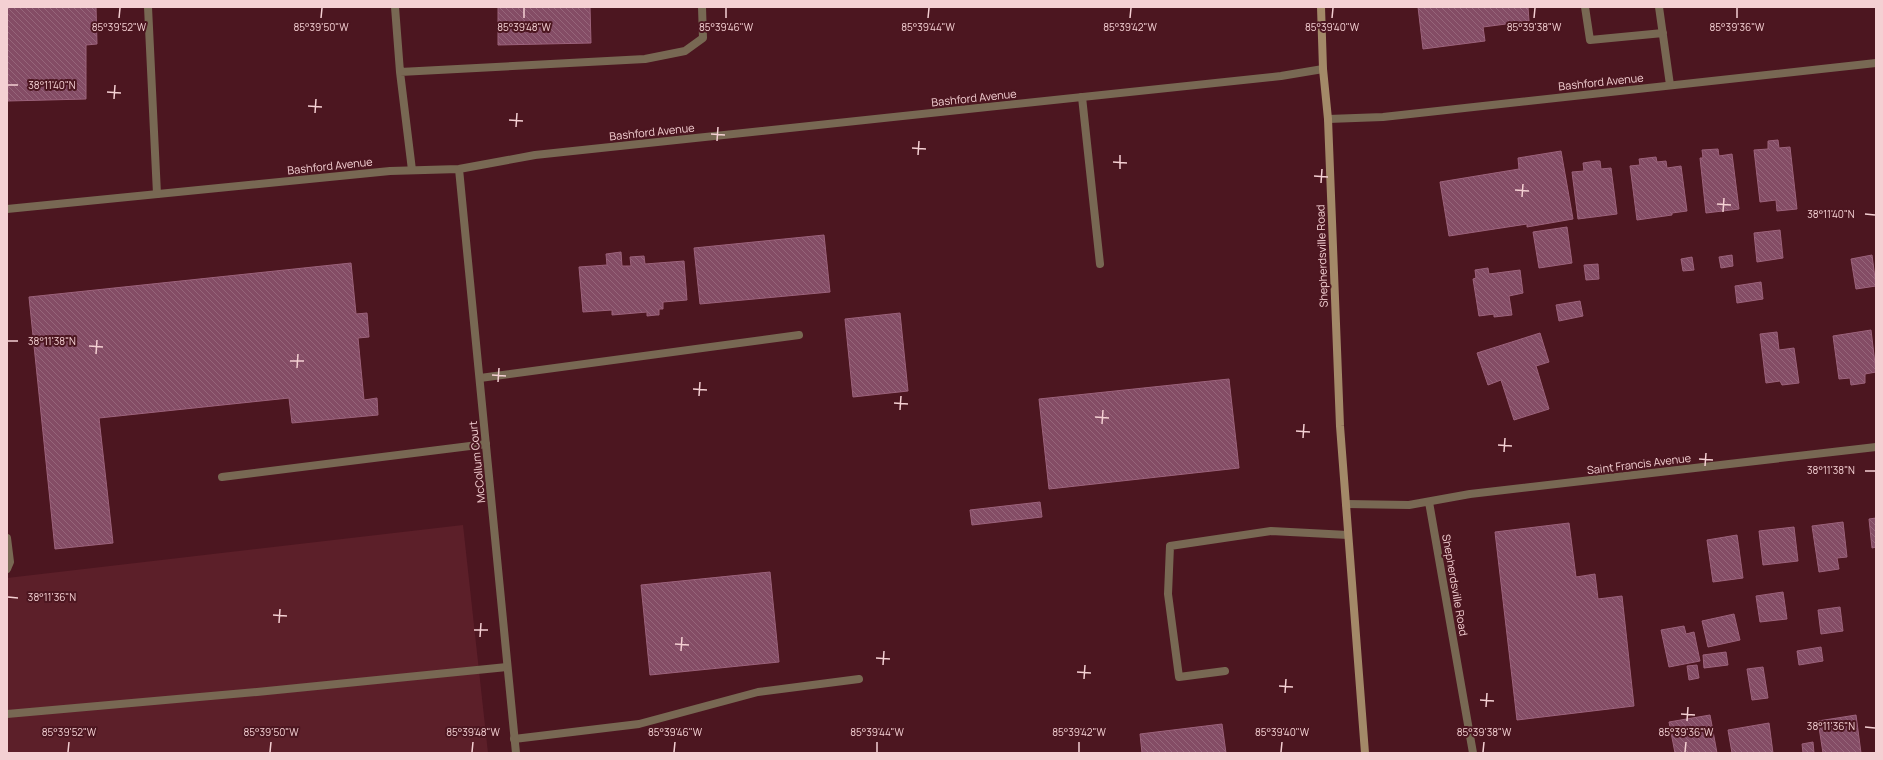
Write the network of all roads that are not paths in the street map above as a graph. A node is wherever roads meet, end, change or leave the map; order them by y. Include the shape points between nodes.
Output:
1 (148, 7) edge
2 (395, 7) edge
3 (702, 7) edge
4 (1321, 7) edge
5 (1586, 7) edge
6 (1659, 7) edge
7 (1663, 33) junction
8 (1876, 63) edge
9 (1323, 69) junction
10 (400, 72) junction
11 (1670, 85) junction
12 (1082, 97) junction
13 (1328, 120) junction
14 (459, 169) junction
15 (412, 170) junction
16 (157, 194) junction
17 (7, 209) edge
18 (1100, 264) dead end
19 (799, 335) dead end
20 (480, 378) junction
21 (486, 444) junction
22 (1876, 447) edge
23 (222, 477) dead end
24 (1429, 502) junction
25 (1346, 504) junction
26 (1348, 535) junction
27 (7, 538) edge
28 (7, 569) edge
29 (508, 667) junction
30 (1225, 671) dead end
31 (858, 679) dead end
32 (7, 714) edge
33 (514, 740) junction
34 (516, 753) edge
35 (1365, 753) edge
36 (1473, 753) edge

1 - 16 street
2 - 10 street
3 - 10 street via 703,38 685,51 645,59
4 - 9 main road, Shepherdsville Road
5 - 7 street via 1590,40
6 - 7 street
7 - 11 street
8 - 11 street, Bashford Avenue
9 - 12 street, Bashford Avenue via 1281,76
9 - 13 main road, Shepherdsville Road
10 - 15 street
11 - 13 street, Bashford Avenue via 1383,117
12 - 14 street, Bashford Avenue via 535,155
12 - 18 street
13 - 25 main road, Shepherdsville Road via 1340,426
14 - 15 street, Bashford Avenue
14 - 20 street, McCollum Court
15 - 16 street, Bashford Avenue
16 - 17 street, Bashford Avenue
19 - 20 street
20 - 21 street, McCollum Court
21 - 23 street
21 - 29 street, McCollum Court
22 - 24 street, Saint Francis Avenue via 1470,494
24 - 25 street via 1408,505
24 - 36 street, Shepherdsville Road
25 - 26 main road, Shepherdsville Road
26 - 30 street via 1271,531 1170,546 1168,594 1178,677
26 - 35 main road, Shepherdsville Road
27 - 28 street via 10,562
29 - 32 street
29 - 33 street, McCollum Court
31 - 33 street via 758,692 639,724
33 - 34 street, McCollum Court

